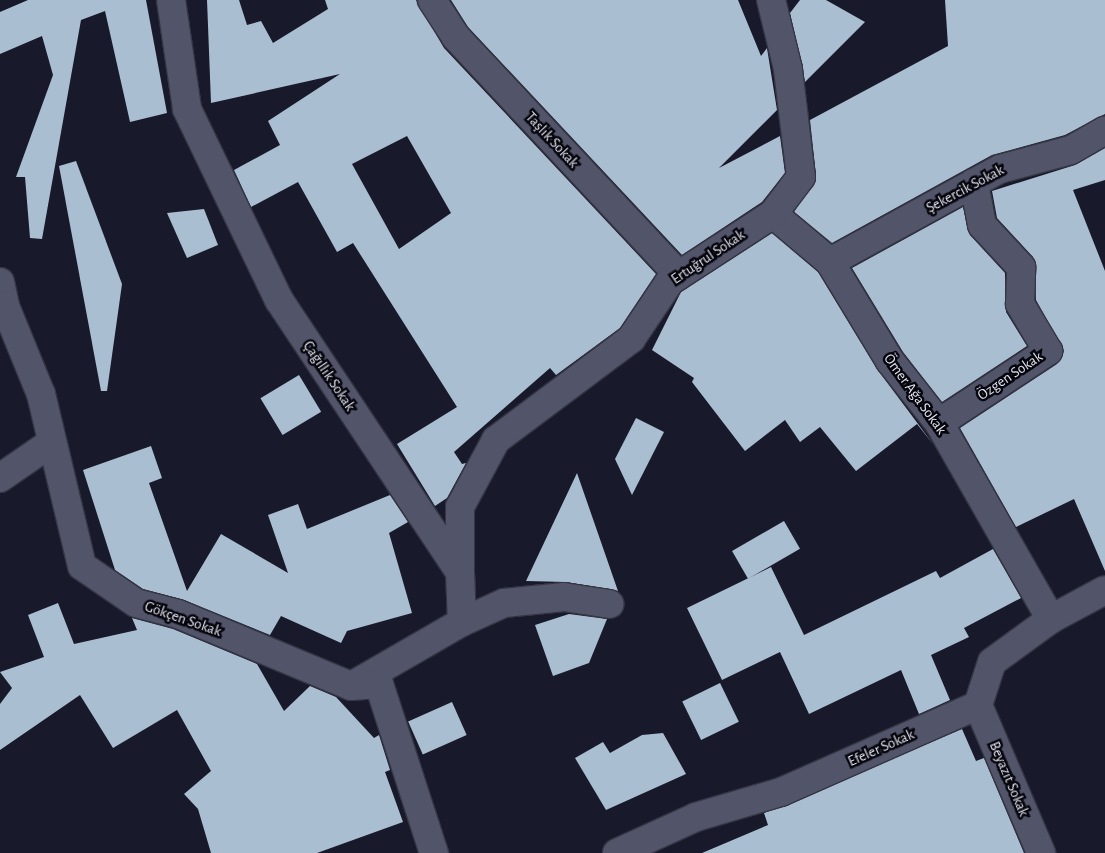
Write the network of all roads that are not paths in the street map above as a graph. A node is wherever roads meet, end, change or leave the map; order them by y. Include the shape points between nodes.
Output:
1 (171, 0) edge
2 (432, 0) edge
3 (771, 0) edge
4 (1105, 130) edge
5 (974, 183) junction
6 (772, 214) junction
7 (830, 262) junction
8 (679, 275) junction
9 (2, 300) edge
10 (939, 423) junction
11 (52, 442) junction
12 (0, 478) edge
13 (460, 572) junction
14 (1105, 590) edge
15 (609, 604) dead end
16 (1051, 619) junction
17 (462, 622) junction
18 (351, 686) junction
19 (978, 705) junction
20 (434, 853) edge
21 (616, 853) edge
22 (1041, 853) edge

1 - 13 street, Çağıllık Sokak via 187,109 279,300
2 - 8 street, Taşlık Sokak via 456,37
3 - 6 street, Ertuğrul Sokak via 788,69 801,177
4 - 5 street, Şekercik Sokak via 1072,150 1010,165
5 - 7 street, Şekercik Sokak
5 - 10 street, Özgen Sokak via 982,225 1021,268 1020,304 1048,351
6 - 7 street, Ömer Ağa Sokak
6 - 8 street, Ertuğrul Sokak
7 - 10 street, Ömer Ağa Sokak via 890,361
8 - 13 street, Ertuğrul Sokak via 670,280 631,339 496,440 460,507
9 - 11 street, Gökçen Sokak via 41,394
10 - 16 street, Ömer Ağa Sokak
11 - 12 street
11 - 18 street, Gökçen Sokak via 82,566 136,602 178,614
13 - 17 street
14 - 16 street
15 - 17 street via 564,597 504,603
16 - 19 street via 992,662
17 - 18 street
18 - 20 street, Gökçen Sokak via 379,684
19 - 21 street, Efeler Sokak via 781,792 696,817
19 - 22 street, Beyazıt Sokak

